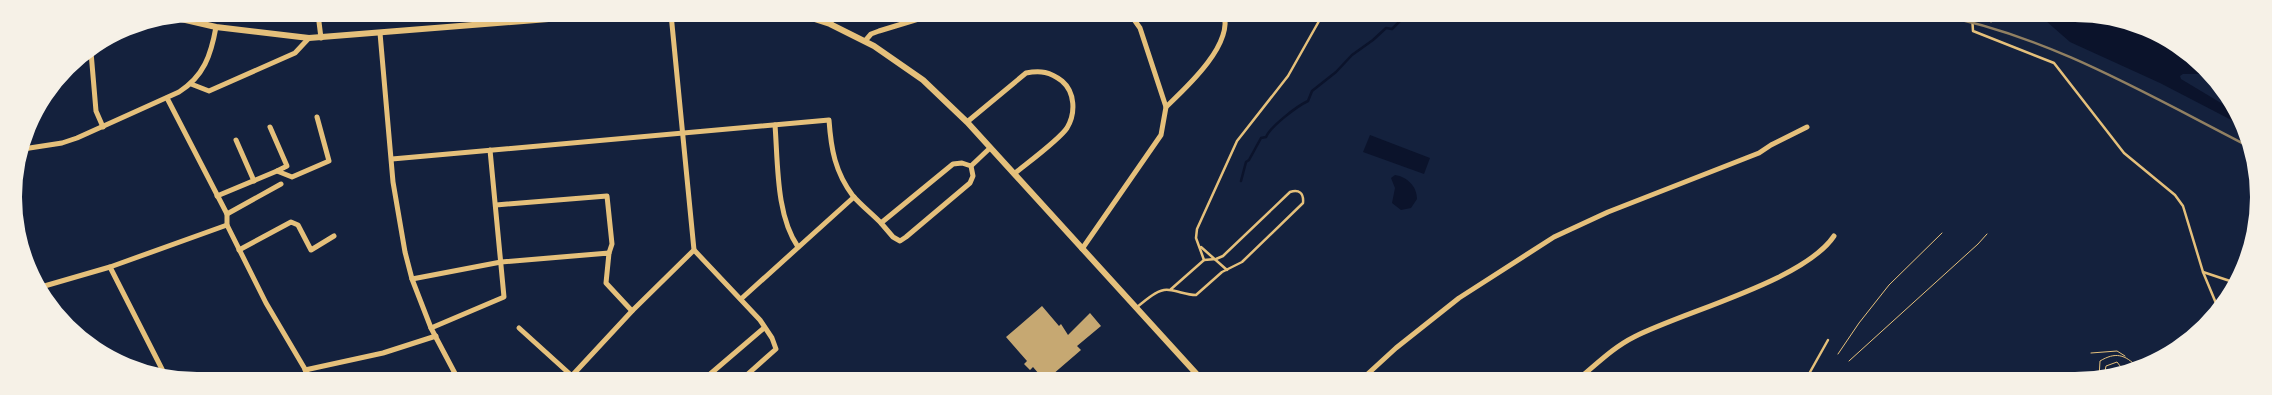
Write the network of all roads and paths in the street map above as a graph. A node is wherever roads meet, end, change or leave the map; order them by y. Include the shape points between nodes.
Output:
1 (195, 22) edge
2 (319, 22) edge
3 (504, 22) edge
4 (673, 22) edge
5 (825, 22) edge
6 (908, 22) edge
7 (1136, 22) edge
8 (1224, 23) edge
9 (1318, 23) edge
10 (1973, 23) edge
11 (830, 24) joint
12 (216, 27) junction
13 (380, 33) junction
14 (309, 38) junction
15 (322, 38) junction
16 (865, 41) junction
17 (92, 59) edge
18 (191, 84) junction
19 (167, 98) junction
20 (1166, 107) junction
21 (317, 117) dead end
22 (967, 122) junction
23 (775, 125) junction
24 (103, 127) junction
25 (270, 127) dead end
26 (1807, 127) dead end
27 (683, 133) junction
28 (236, 140) dead end
29 (30, 147) edge
30 (990, 148) junction
31 (490, 150) junction
32 (392, 159) junction
33 (971, 166) junction
34 (277, 171) junction
35 (1014, 174) junction
36 (254, 181) junction
37 (281, 184) dead end
38 (217, 196) junction
39 (854, 197) junction
40 (496, 205) junction
41 (227, 214) junction
42 (881, 223) junction
43 (227, 225) junction
44 (1942, 233) dead end
45 (1986, 234) dead end
46 (334, 236) dead end
47 (1834, 236) dead end
48 (1200, 246) junction
49 (798, 247) junction
50 (1082, 248) junction
51 (239, 250) junction
52 (694, 250) junction
53 (609, 253) junction
54 (1216, 259) junction
55 (1204, 260) junction
56 (501, 262) junction
57 (110, 267) junction
58 (1227, 270) junction
59 (2203, 272) junction
60 (412, 279) junction
61 (2228, 280) edge
62 (46, 285) edge
63 (1170, 290) junction
64 (741, 299) junction
65 (2215, 301) edge
66 (1136, 308) junction
67 (632, 311) junction
68 (431, 328) junction
69 (519, 328) dead end
70 (764, 328) junction
71 (436, 336) junction
72 (1828, 340) dead end
73 (2091, 353) dead end
74 (1838, 354) dead end
75 (2126, 357) junction
76 (1849, 361) dead end
77 (2132, 363) edge
78 (2121, 367) edge
79 (162, 369) edge
80 (306, 370) joint
81 (2099, 370) edge
82 (2105, 370) edge
83 (454, 372) edge
84 (568, 372) edge
85 (576, 372) edge
86 (713, 372) edge
87 (750, 372) edge
88 (1195, 372) edge
89 (1370, 372) edge
90 (1588, 372) edge
91 (1810, 372) edge

1 - 12 street
2 - 15 street
3 - 13 street
4 - 27 street
5 - 11 street
6 - 16 street via 871,34
7 - 20 street
8 - 20 street via 1225,33 1219,47
9 - 48 lane via 1288,76 1237,141 1197,229 1196,238
10 - 59 lane via 1973,30 2054,63 2124,153 2175,195 2183,206
11 - 16 street
12 - 14 street
12 - 18 street via 206,64
13 - 15 street
13 - 32 street
14 - 15 street
14 - 18 street via 295,53 209,91
16 - 22 street via 915,73
17 - 24 street via 96,111
18 - 19 street
19 - 24 street
19 - 38 street
20 - 50 street via 1161,135
21 - 34 street via 328,161 292,177
22 - 30 street
22 - 35 street via 1026,73 1052,73 1068,86 1073,102 1067,127
23 - 27 street
23 - 39 street via 828,120 834,162
23 - 49 street via 783,216
24 - 29 street via 62,143
25 - 34 street via 287,166
26 - 89 street via 1771,144 1759,154 1608,212 1554,237 1458,298
27 - 31 street
27 - 52 street
28 - 36 street
30 - 33 street
30 - 35 street
31 - 32 street
31 - 40 street
32 - 60 street via 398,214
33 - 42 street via 962,162 953,164
33 - 42 street via 973,176 970,183 900,241
34 - 36 street
35 - 50 street
36 - 38 street
37 - 41 street
38 - 41 street
39 - 42 street
39 - 49 street
40 - 53 street via 607,196 612,244
40 - 56 street
41 - 43 street
43 - 51 street
43 - 57 street
44 - 74 path via 1889,285
45 - 76 path
46 - 51 street via 311,250 298,225 291,222
47 - 90 street via 1827,247 1784,274 1635,337 1606,355
48 - 54 lane
48 - 55 lane
49 - 64 street
50 - 66 street
51 - 80 street
52 - 64 street
52 - 67 street
53 - 56 street
53 - 67 street via 606,283
54 - 55 lane
54 - 58 lane
54 - 58 lane via 1290,192 1302,193 1303,203 1242,262
55 - 63 lane
56 - 60 street
56 - 68 street via 504,297
57 - 62 street
57 - 79 street
58 - 63 lane via 1196,295
59 - 61 lane
59 - 65 lane
60 - 68 street
63 - 66 lane via 1162,290
64 - 70 street
66 - 88 street
67 - 85 street
68 - 71 street
69 - 84 street
70 - 86 street
70 - 87 street via 776,349
71 - 80 street via 383,353
71 - 83 street
72 - 91 lane
73 - 75 path via 2117,351
75 - 77 path
75 - 81 path via 2115,354 2100,361
78 - 82 path via 2117,362 2111,363

